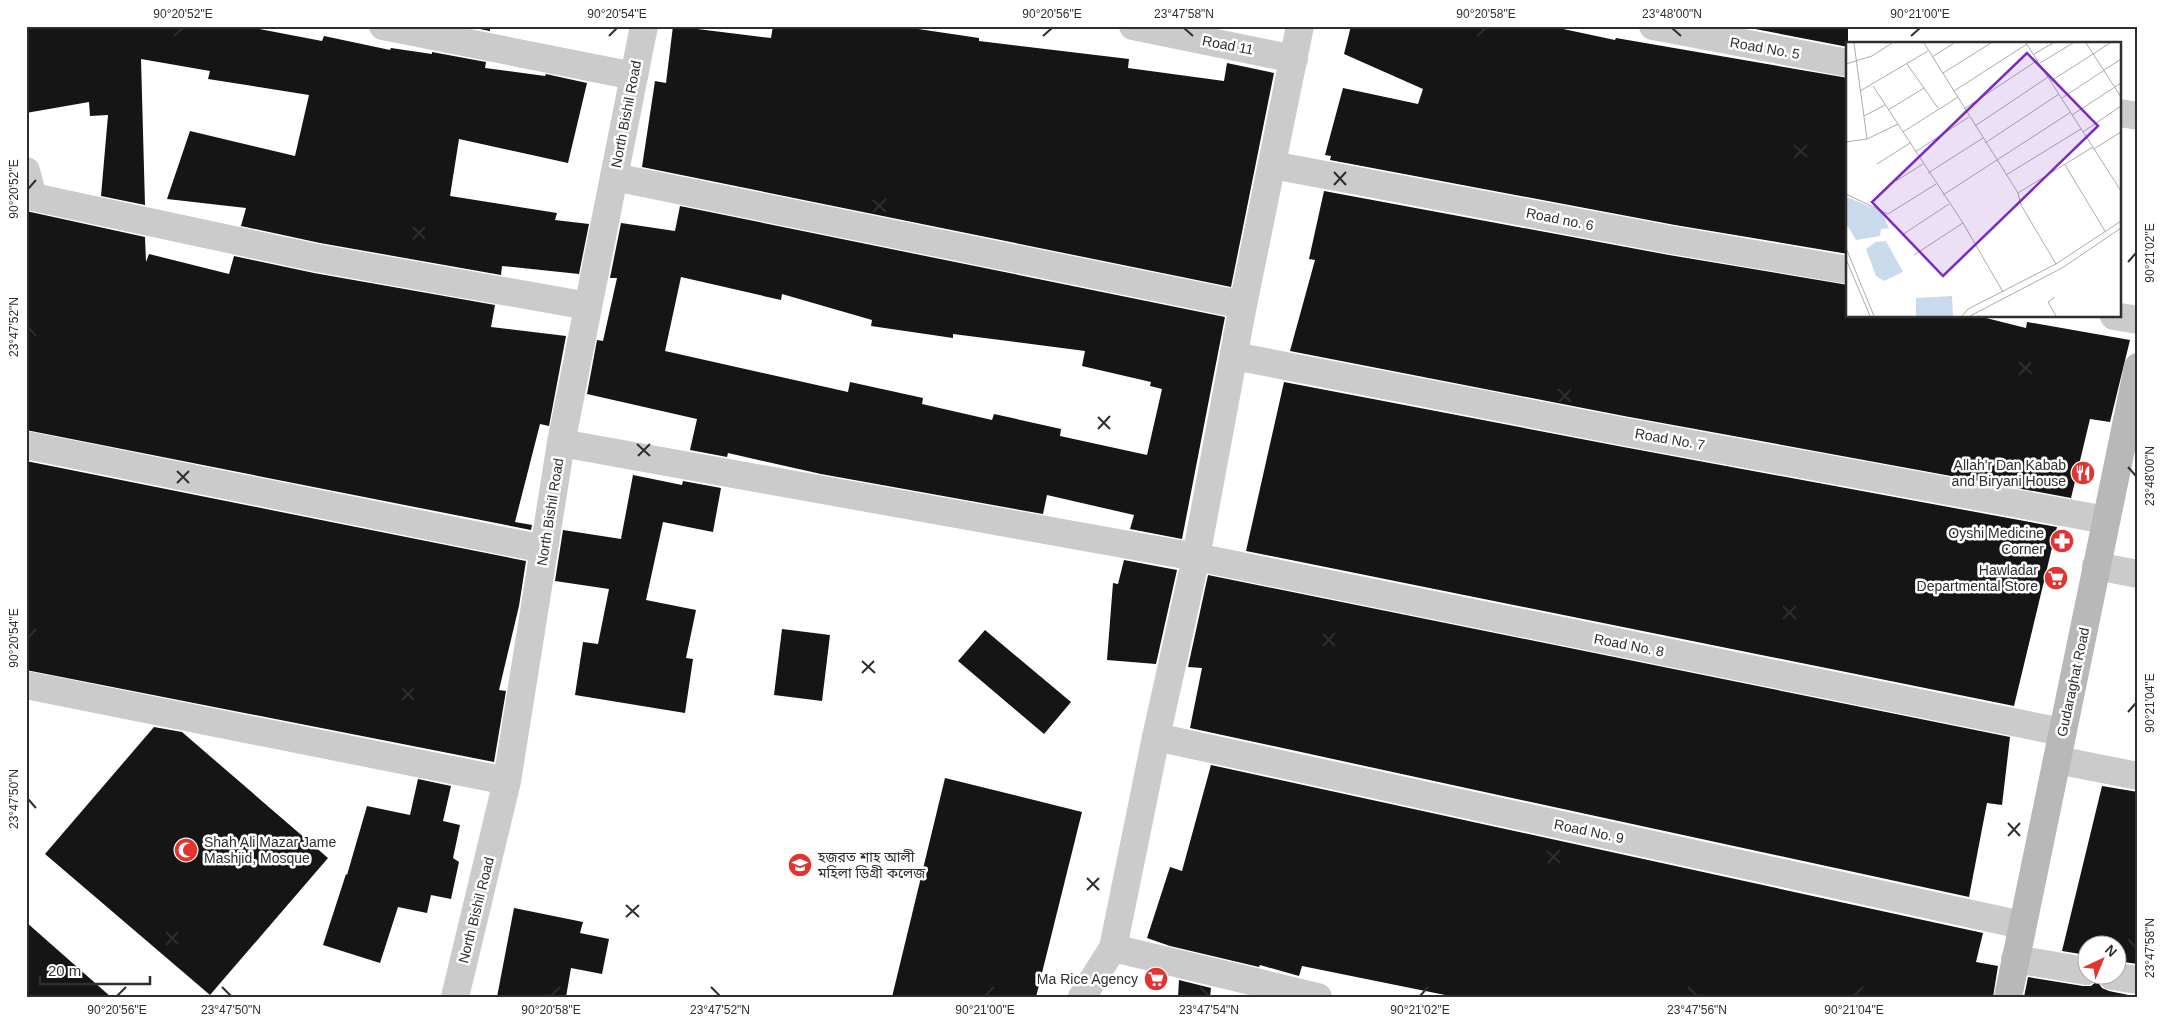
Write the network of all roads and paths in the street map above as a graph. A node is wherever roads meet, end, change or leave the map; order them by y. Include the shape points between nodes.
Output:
1 (383, 26) edge
2 (644, 26) edge
3 (1133, 26) edge
4 (1300, 26) edge
5 (1653, 26) edge
6 (1294, 59) junction
7 (1846, 63) edge
8 (634, 76) junction
9 (2122, 113) edge
10 (2138, 116) edge
11 (1272, 165) junction
12 (26, 171) edge
13 (614, 177) junction
14 (1846, 270) edge
15 (1244, 305) junction
16 (588, 306) junction
17 (2122, 317) edge
18 (2138, 320) edge
19 (1234, 356) junction
20 (2138, 367) edge
21 (560, 443) junction
22 (26, 445) edge
23 (2106, 520) junction
24 (544, 549) junction
25 (1196, 557) junction
26 (2096, 566) junction
27 (2138, 574) edge
28 (26, 685) edge
29 (2062, 732) junction
30 (1156, 737) junction
31 (2057, 760) junction
32 (2138, 776) edge
33 (507, 781) junction
34 (2022, 925) junction
35 (1113, 948) junction
36 (2015, 958) junction
37 (2076, 969) edge
38 (455, 997) edge
39 (1082, 997) edge
40 (1318, 997) edge
41 (2008, 997) edge

1 - 8 street
2 - 8 street, North Bishil Road
3 - 6 street, Road 11
4 - 6 street
5 - 7 street, Road No. 5
6 - 11 street
8 - 13 street, North Bishil Road
9 - 10 street
11 - 14 street, Road no. 6
11 - 15 street
12 - 16 street via 33,197 317,258
13 - 15 street
13 - 16 street, North Bishil Road
15 - 19 street
16 - 21 street, North Bishil Road
17 - 18 street
19 - 23 street, Road No. 7
19 - 25 street
20 - 23 street, Gudaraghat Road
21 - 24 street, North Bishil Road
21 - 25 street, Road No. 8
22 - 24 street
23 - 26 street, Gudaraghat Road
24 - 33 street, North Bishil Road
25 - 29 street, Road No. 8
25 - 30 street
26 - 27 street
26 - 29 street, Gudaraghat Road
28 - 33 street
29 - 31 street, Gudaraghat Road
30 - 34 street, Road No. 9
30 - 35 street
31 - 32 street
31 - 34 street, Gudaraghat Road
33 - 38 street, North Bishil Road
34 - 36 street, Gudaraghat Road
35 - 39 street
35 - 40 street
36 - 37 street
36 - 41 street, Gudaraghat Road

